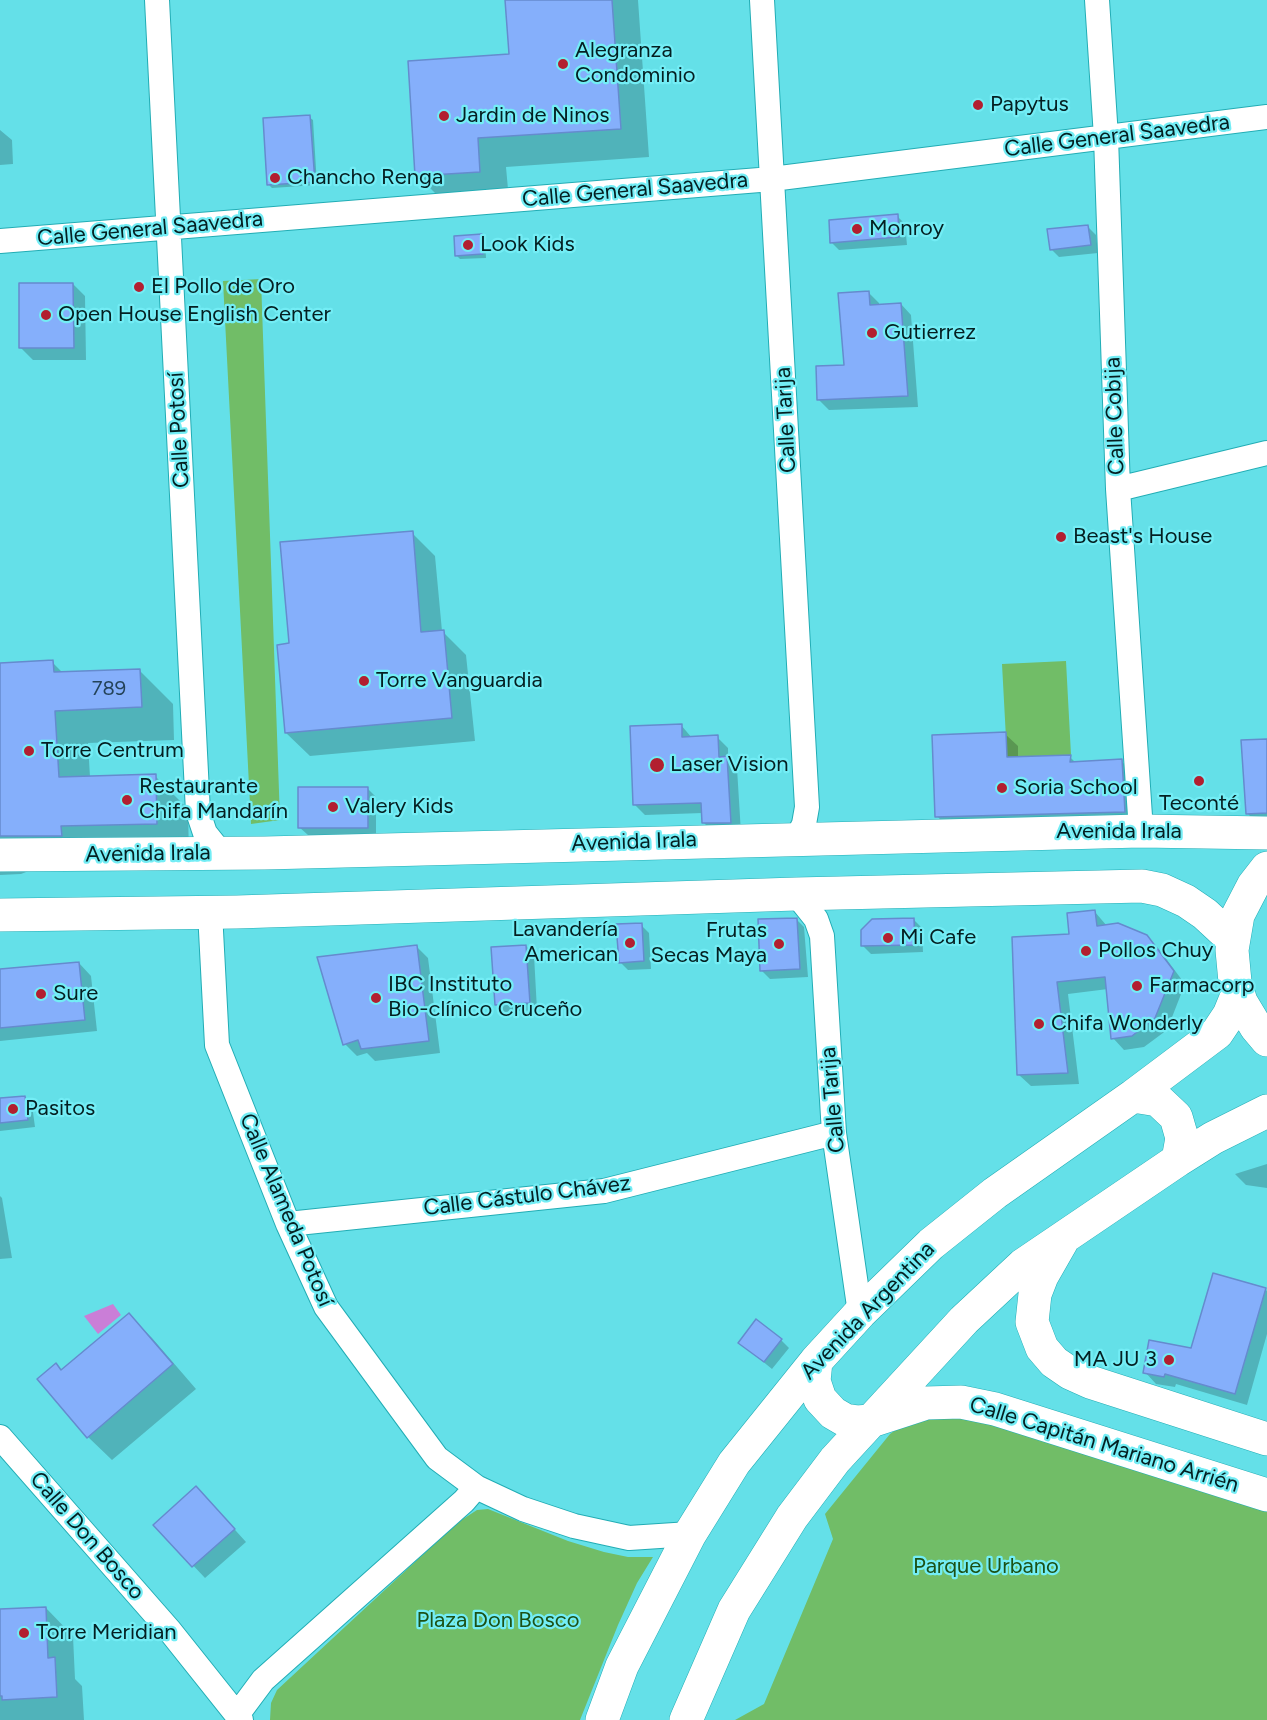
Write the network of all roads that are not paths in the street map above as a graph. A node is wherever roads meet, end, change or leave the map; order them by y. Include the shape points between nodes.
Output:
1 (157, 0) edge
2 (762, 0) edge
3 (1097, 0) edge
4 (1267, 117) edge
5 (1106, 137) junction
6 (772, 179) junction
7 (168, 228) junction
8 (0, 241) edge
9 (1267, 453) edge
10 (1118, 489) junction
11 (1141, 831) junction
12 (1267, 833) edge
13 (797, 838) junction
14 (221, 853) junction
15 (0, 855) edge
16 (1267, 868) edge
17 (796, 894) junction
18 (210, 912) junction
19 (0, 915) edge
20 (1232, 939) junction
21 (1238, 993) junction
22 (1267, 1040) edge
23 (1133, 1096) junction
24 (1267, 1111) edge
25 (834, 1133) junction
26 (1178, 1160) junction
27 (288, 1224) junction
28 (1064, 1237) junction
29 (860, 1313) junction
30 (816, 1361) junction
31 (871, 1421) junction
32 (1, 1439) edge
33 (1267, 1439) edge
34 (476, 1487) junction
35 (1267, 1495) edge
36 (690, 1534) junction
37 (239, 1717) edge
38 (603, 1720) edge
39 (686, 1720) edge

1 - 7 street, Calle Potosí
2 - 6 street, Calle Tarija
3 - 5 street, Calle Cobija
4 - 5 street, Calle General Saavedra
5 - 6 street, Calle General Saavedra
5 - 10 street, Calle Cobija
6 - 7 street, Calle General Saavedra
6 - 13 street, Calle Tarija via 807,807
7 - 8 street, Calle General Saavedra
7 - 14 street, Calle Potosí via 198,812 205,832
9 - 10 street
10 - 11 street, Calle Cobija
11 - 12 main road, Avenida Irala
11 - 13 main road, Avenida Irala
13 - 14 main road, Avenida Irala
14 - 15 main road, Avenida Irala
16 - 20 main road via 1247,895
17 - 18 main road
17 - 20 main road via 1142,886 1186,901
17 - 25 street, Calle Tarija via 816,919 822,936
18 - 19 main road
18 - 27 street, Calle Alameda Potosí via 217,1045
20 - 21 main road
21 - 22 main road via 1245,1011
21 - 23 main road, Avenida Argentina via 1217,1033
23 - 26 main road via 1158,1100 1176,1117 1182,1138
23 - 29 main road, Avenida Argentina via 995,1193 940,1237
24 - 26 main road
25 - 27 street, Calle Cástulo Chávez via 604,1191
25 - 29 street, Calle Tarija
26 - 28 main road
27 - 34 street, Calle Alameda Potosí via 326,1307 359,1354 437,1458
28 - 31 main road via 1023,1265 964,1320
28 - 33 main road via 1035,1294 1032,1322 1042,1348 1054,1362 1090,1382
29 - 30 main road, Avenida Argentina
30 - 31 main road via 814,1381 820,1399 844,1420
30 - 36 main road, Avenida Argentina via 734,1463
31 - 35 main road, Calle Capitán Mariano Arrién via 926,1403 961,1402 995,1409
31 - 39 main road via 835,1460 792,1517 734,1610
32 - 37 street, Calle Don Bosco via 170,1630
34 - 36 street, Calle Alameda Potosí via 564,1523 629,1538
34 - 37 street via 263,1680
36 - 38 main road, Avenida Argentina via 622,1666

